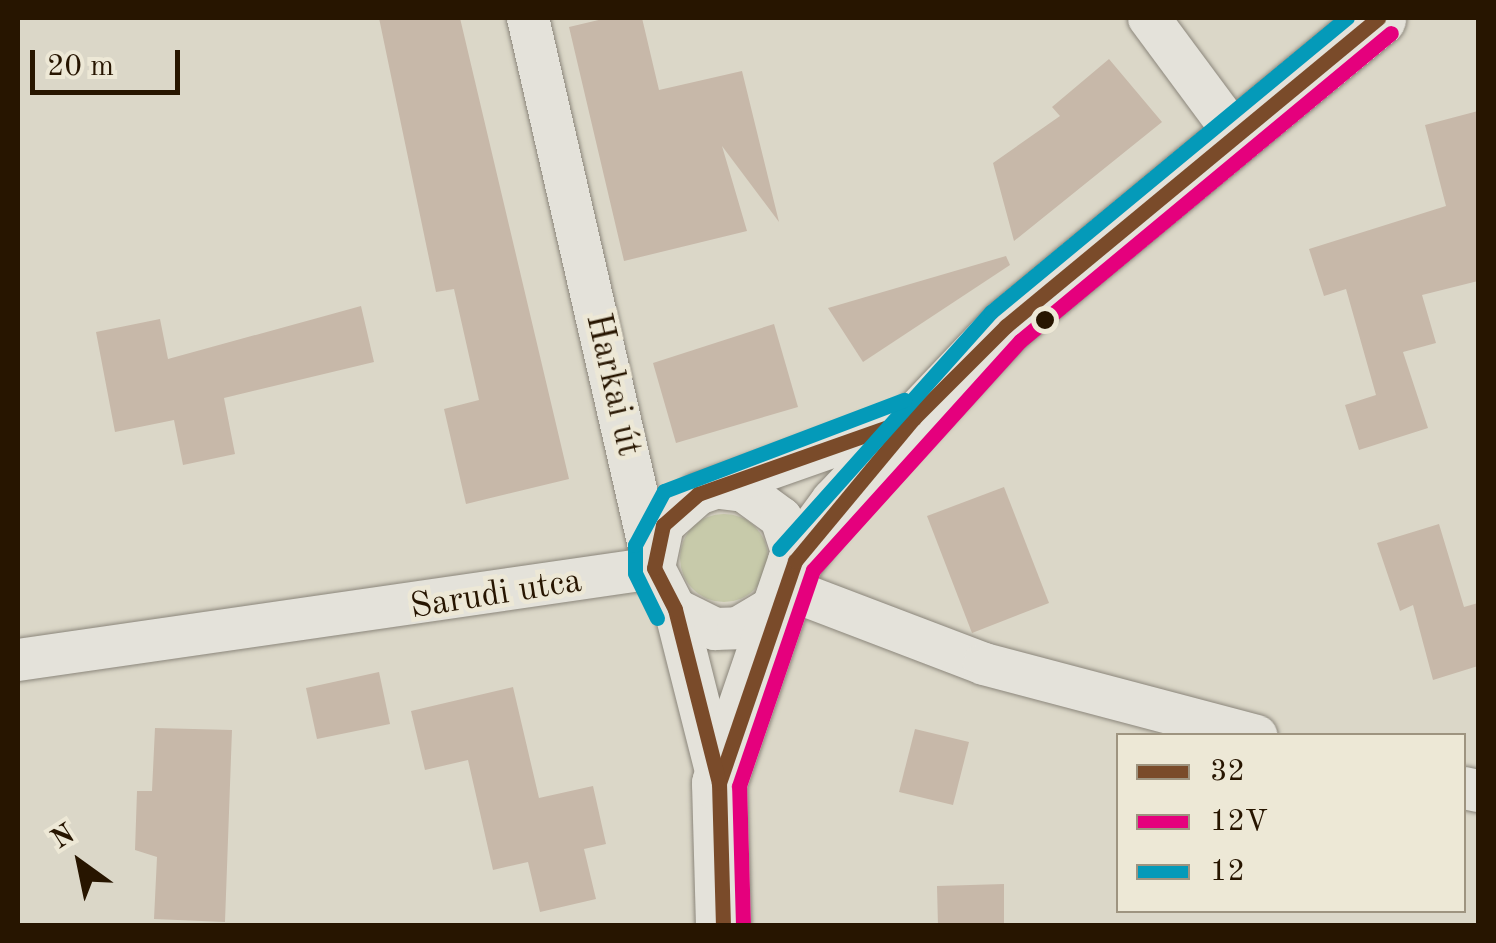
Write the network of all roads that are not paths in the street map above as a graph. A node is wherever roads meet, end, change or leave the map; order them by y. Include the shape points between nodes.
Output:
1 (528, 18) edge
2 (1149, 18) edge
3 (1378, 18) edge
4 (1237, 137) junction
5 (914, 418) junction
6 (720, 488) junction
7 (654, 568) junction
8 (786, 585) junction
9 (675, 609) junction
10 (18, 660) edge
11 (1246, 733) edge
12 (719, 783) junction
13 (723, 926) edge

1 - 7 street, Harkai út
2 - 4 street
3 - 4 main road
4 - 5 main road via 1006,326
5 - 6 street
5 - 8 main road
6 - 7 street via 678,506 655,546
6 - 8 street via 773,510
7 - 9 street, Harkai út
7 - 10 street, Sarudi utca
8 - 9 street via 738,628 715,629
8 - 11 street via 984,664
8 - 12 main road
9 - 12 street, Harkai út
12 - 13 main road, Harkai út

